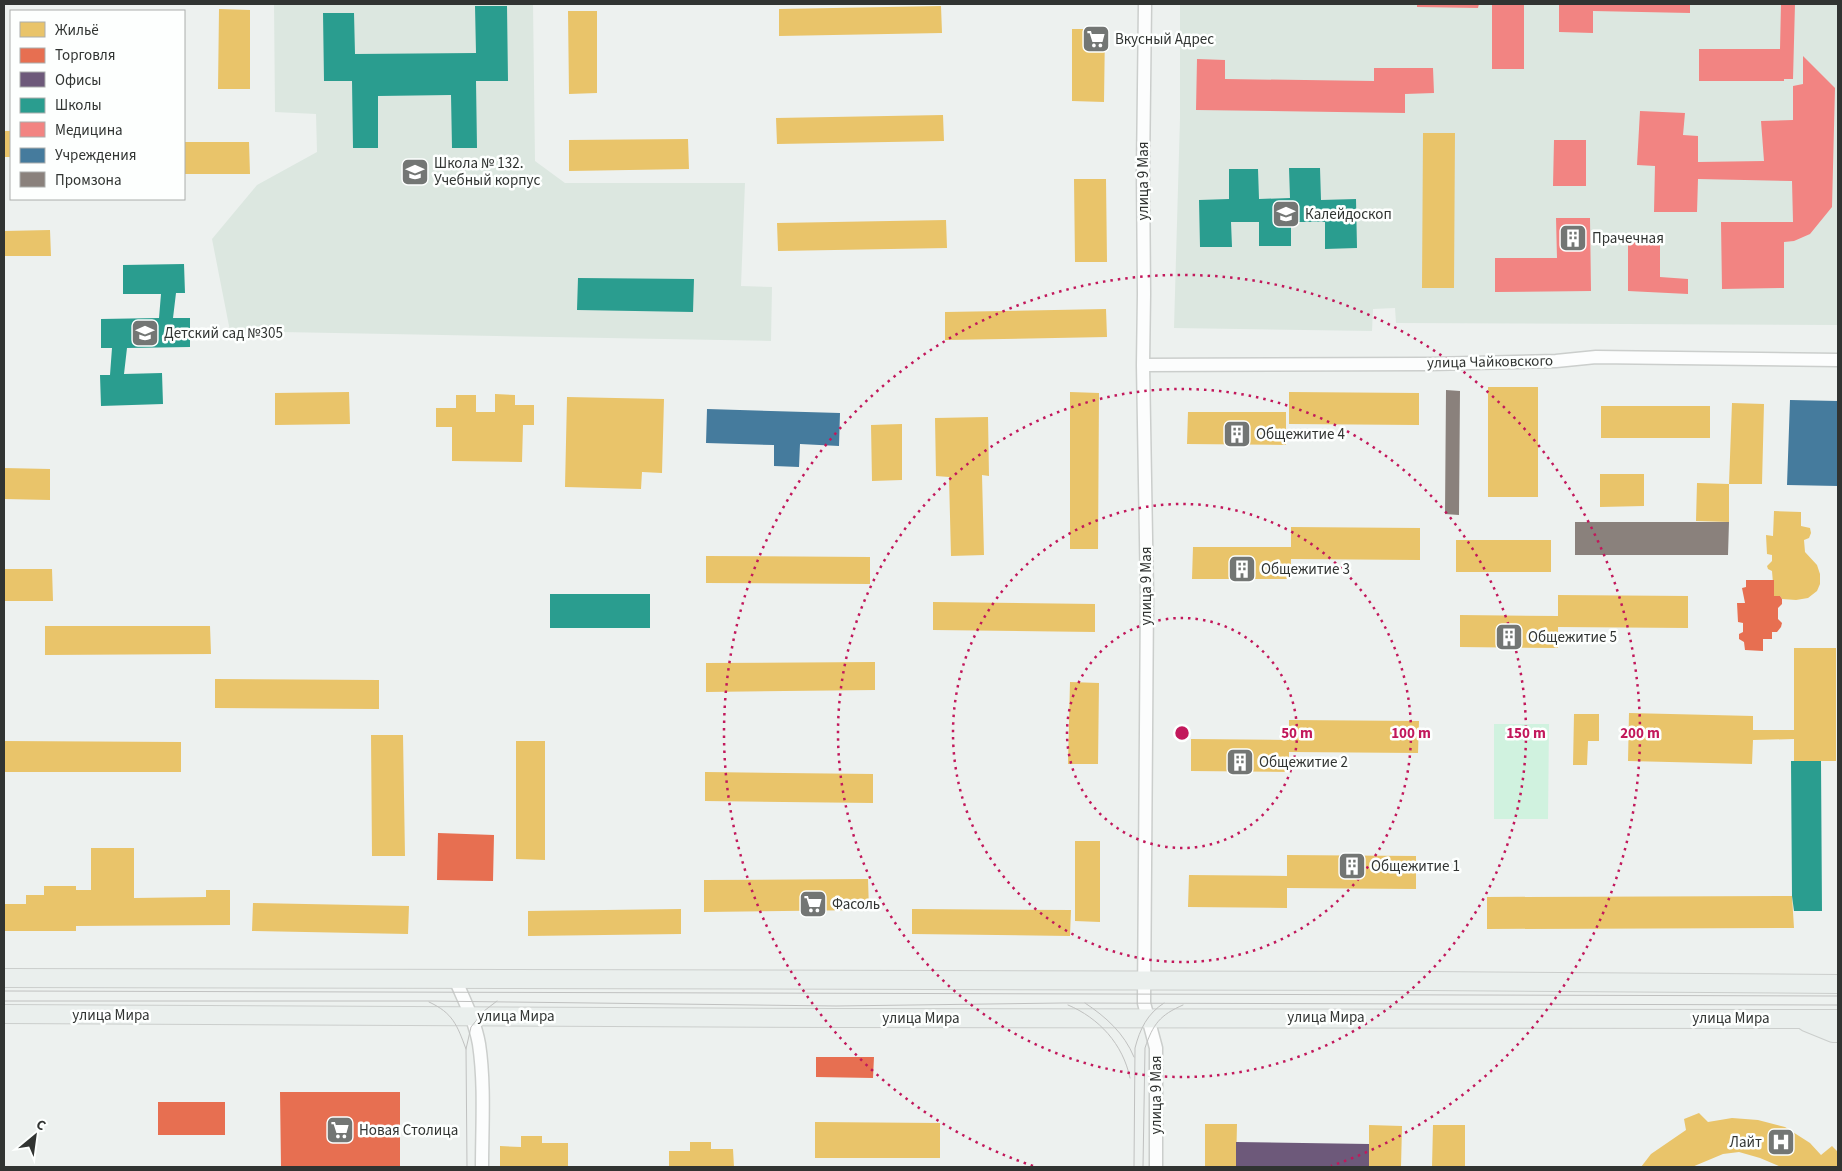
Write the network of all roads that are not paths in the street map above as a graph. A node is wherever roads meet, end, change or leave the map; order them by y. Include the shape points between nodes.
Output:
1 (1145, 4) edge
2 (1838, 360) edge
3 (1142, 365) junction
4 (4, 978) edge
5 (455, 979) junction
6 (1144, 980) junction
7 (1838, 984) edge
8 (4, 1014) edge
9 (471, 1016) junction
10 (1148, 1017) junction
11 (1796, 1018) junction
12 (1838, 1018) edge
13 (1838, 1033) edge
14 (482, 1167) edge
15 (1156, 1167) edge

1 - 3 street, улица 9 Мая
2 - 3 street, улица Чайковского via 1596,358 1429,364
3 - 6 street, улица 9 Мая via 1147,596
4 - 5 main road
5 - 6 main road
5 - 9 street
6 - 7 main road
6 - 10 street, улица 9 Мая
8 - 9 main road, улица Мира
9 - 10 main road, улица Мира
9 - 14 street via 478,1044
10 - 11 main road, улица Мира
10 - 15 street, улица 9 Мая via 1156,1048
11 - 12 main road, улица Мира
11 - 13 main road

